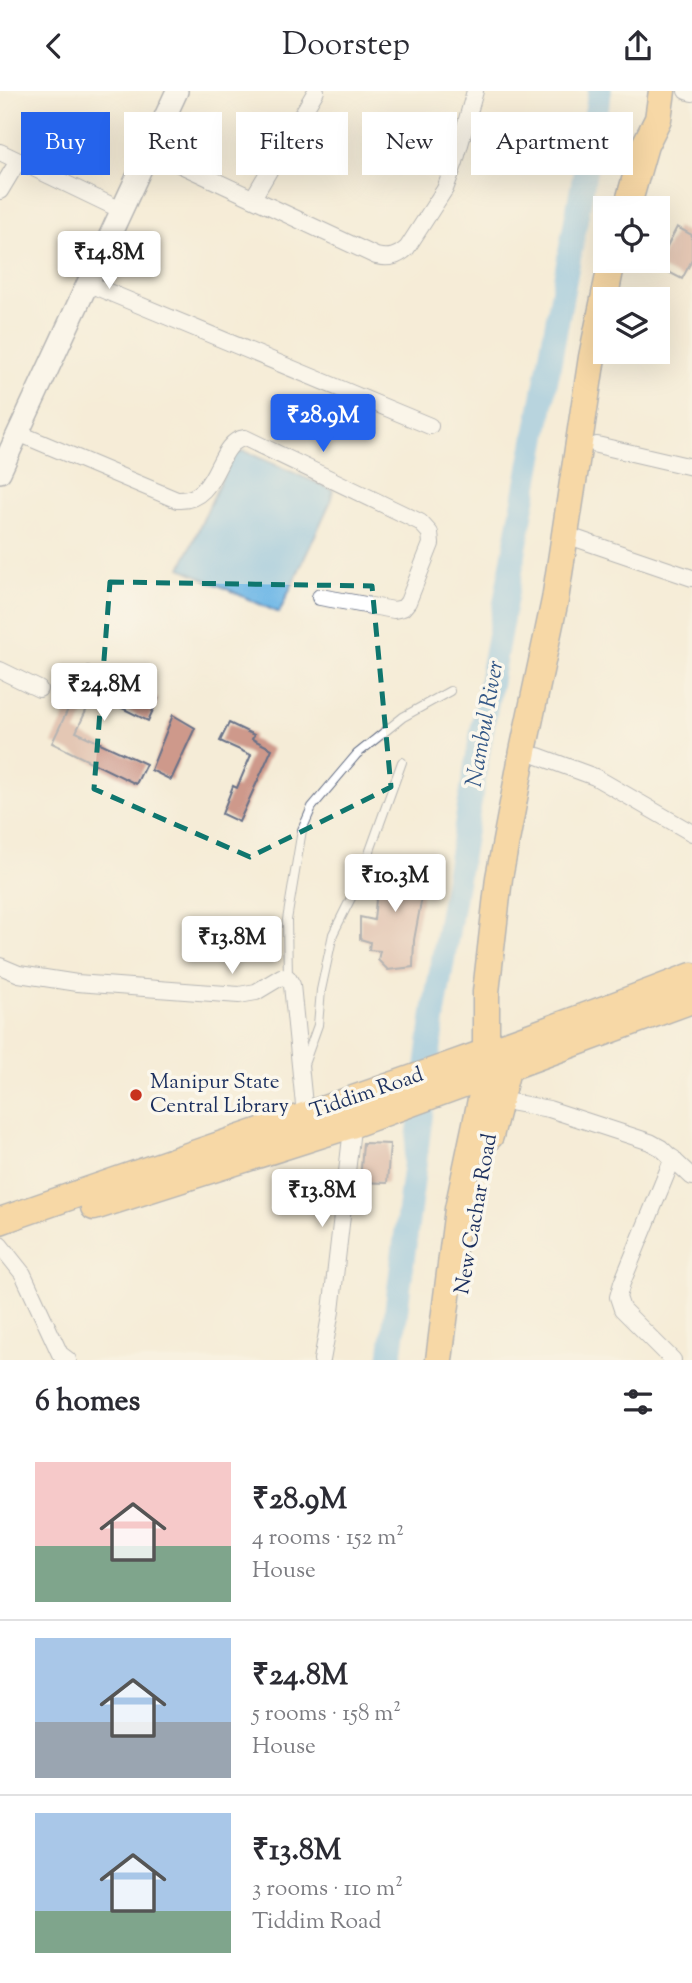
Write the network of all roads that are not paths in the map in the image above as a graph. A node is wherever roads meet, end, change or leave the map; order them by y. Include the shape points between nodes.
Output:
1 (177, 91) edge
2 (316, 91) edge
3 (475, 91) edge
4 (662, 91) edge
5 (686, 91) edge
6 (692, 93) edge
7 (167, 112) edge
8 (0, 152) edge
9 (18, 161) junction
10 (137, 175) edge
11 (203, 175) edge
12 (0, 191) edge
13 (630, 196) edge
14 (253, 198) junction
15 (121, 210) junction
16 (610, 273) edge
17 (89, 284) junction
18 (430, 426) dead end
19 (18, 433) junction
20 (597, 445) dead end
21 (692, 467) edge
22 (0, 472) edge
23 (566, 535) junction
24 (692, 578) edge
25 (320, 597) dead end
26 (0, 670) edge
27 (39, 689) dead end
28 (450, 691) dead end
29 (538, 756) dead end
30 (402, 762) dead end
31 (692, 833) edge
32 (0, 966) edge
33 (692, 976) edge
34 (288, 978) junction
35 (692, 1000) edge
36 (301, 1073) junction
37 (489, 1075) junction
38 (389, 1099) junction
39 (353, 1112) junction
40 (305, 1115) junction
41 (673, 1158) junction
42 (692, 1177) edge
43 (0, 1221) edge
44 (0, 1239) edge
45 (0, 1245) edge
46 (68, 1360) edge
47 (321, 1360) edge
48 (439, 1360) edge
49 (455, 1360) edge
50 (673, 1360) edge

1 - 7 street
2 - 14 street
3 - 14 street via 445,189 399,255 376,256
4 - 13 highway via 658,119
5 - 6 street
8 - 9 street
9 - 12 street
9 - 15 street
10 - 15 street
11 - 14 street
15 - 17 street
16 - 23 highway via 592,357
17 - 18 street
17 - 19 street
19 - 22 street
19 - 25 street via 188,501 203,492 233,442 245,438 421,522 430,533 431,544 403,608
20 - 21 street
23 - 24 street
23 - 37 highway via 499,878 488,956
26 - 27 street
28 - 34 lane via 403,717 357,754 312,807 302,830 287,920
29 - 31 street via 595,777
30 - 36 lane via 358,884 333,934 318,1025
32 - 34 street via 19,974 77,983 239,995
33 - 37 highway, Tiddim Road via 587,1017
34 - 36 street
35 - 37 highway, Tiddim Road
36 - 40 street
37 - 38 highway, Tiddim Road
37 - 38 highway
37 - 41 street via 549,1109 650,1142
37 - 48 highway, New Cachar Road via 458,1209
37 - 49 highway, New Cachar Road
38 - 39 highway
39 - 40 highway, Tiddim Road
39 - 44 highway
39 - 47 street via 331,1311
40 - 43 highway, Tiddim Road
41 - 42 street
41 - 50 street via 618,1297 622,1309
45 - 46 street via 23,1274

